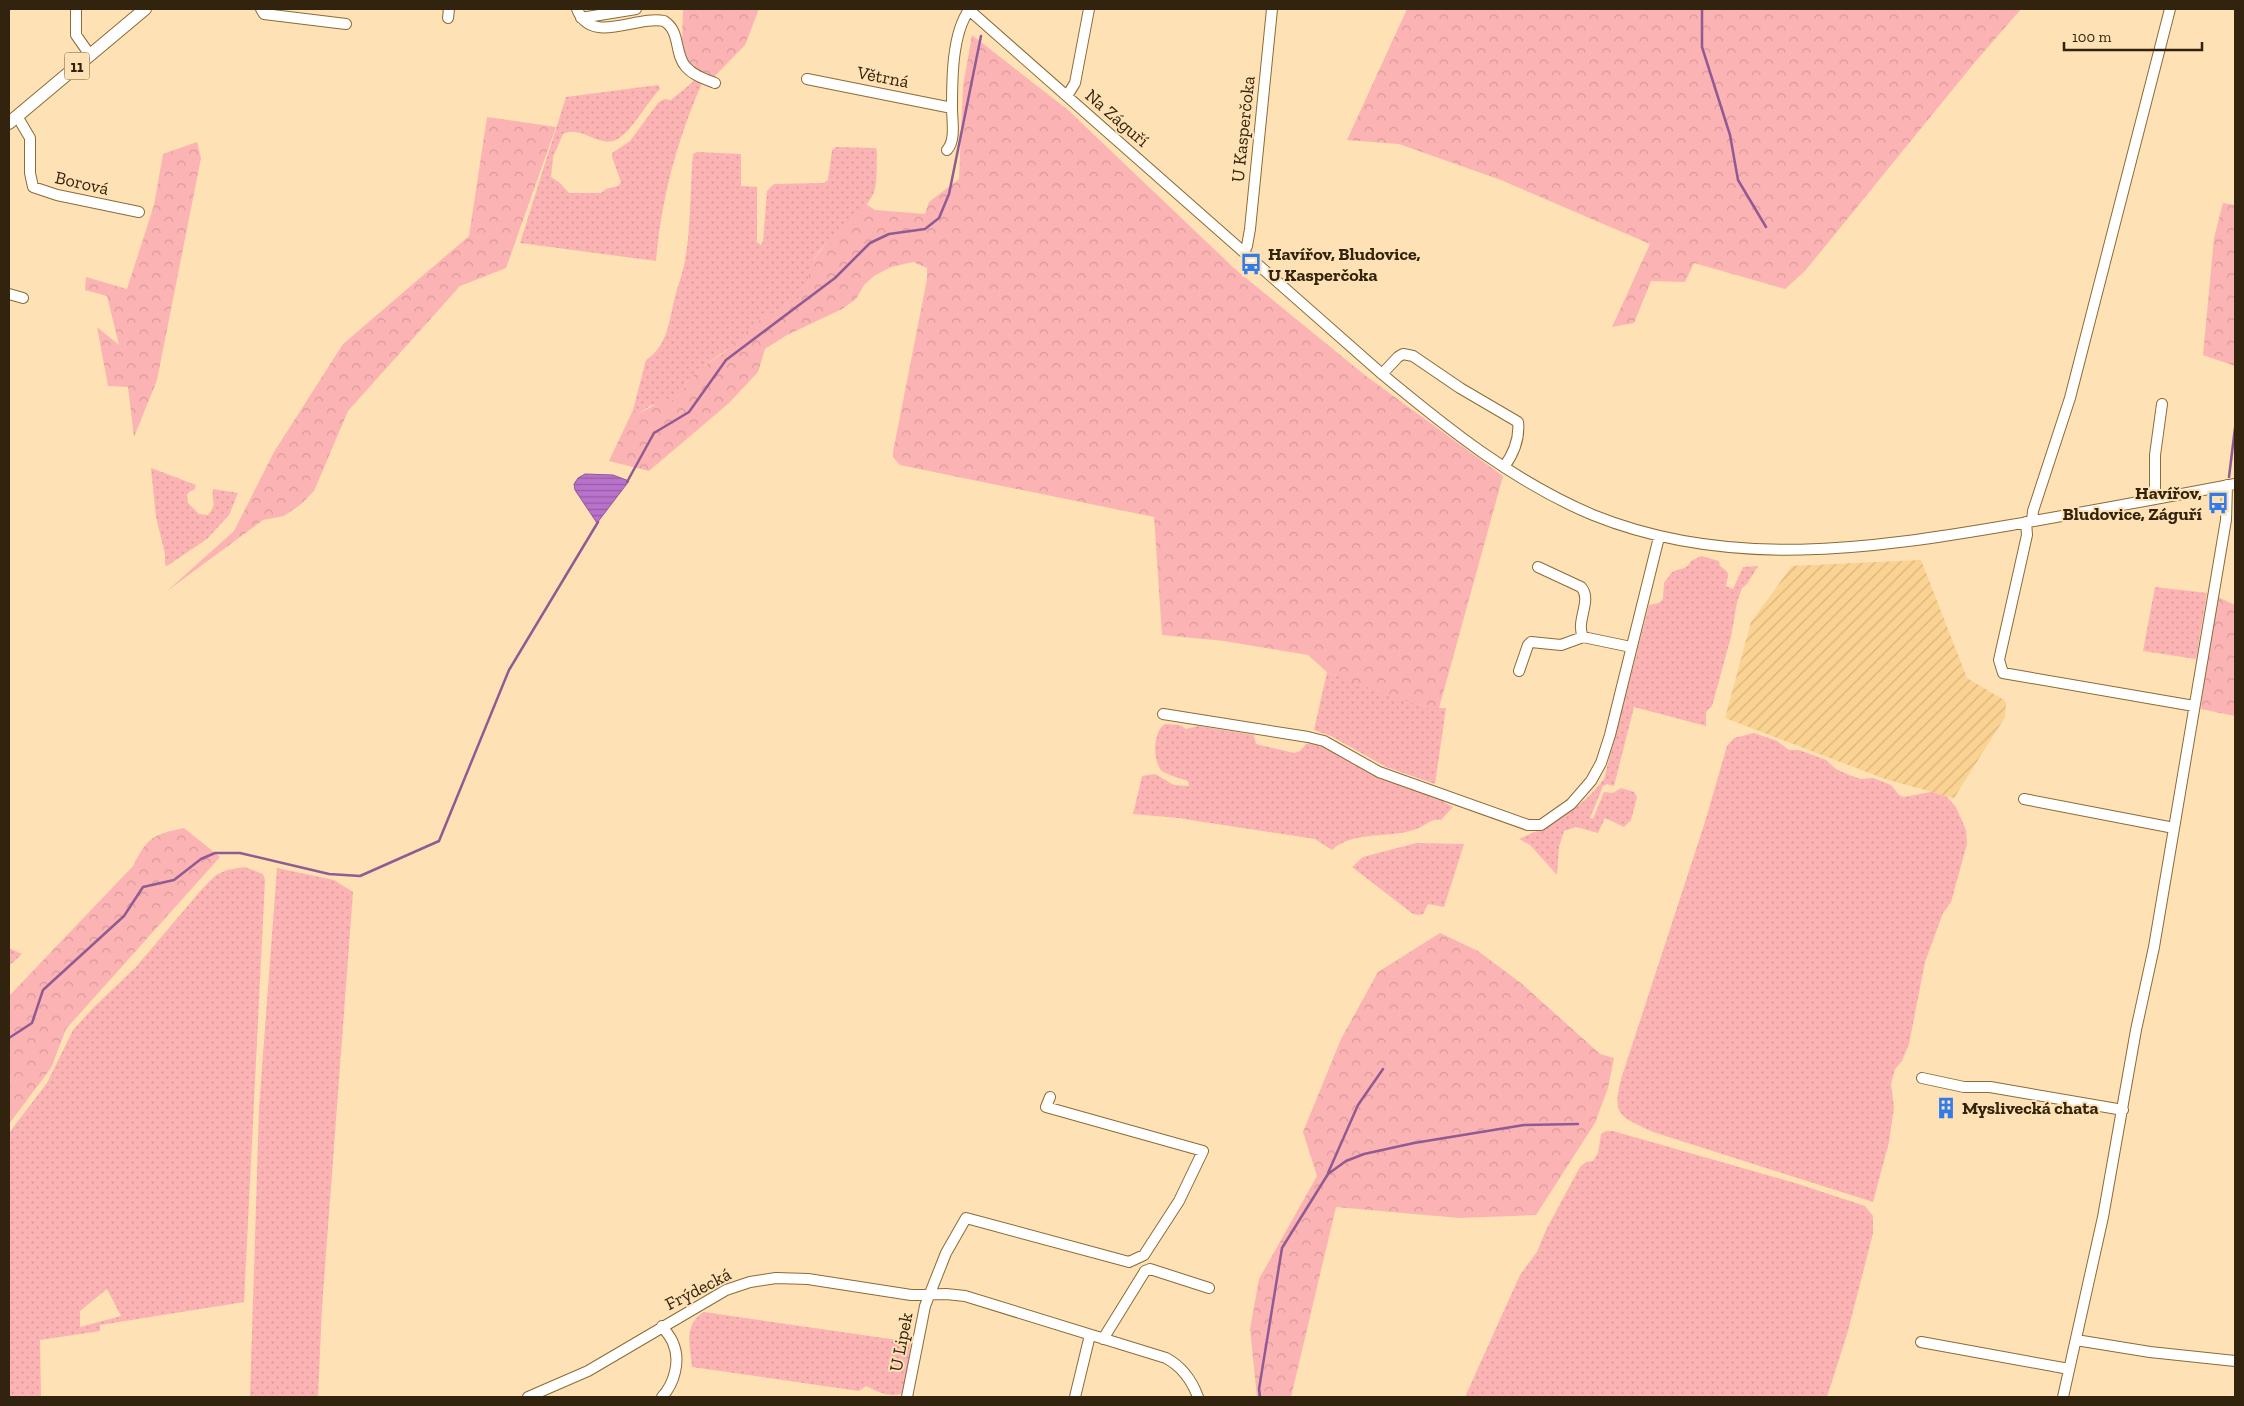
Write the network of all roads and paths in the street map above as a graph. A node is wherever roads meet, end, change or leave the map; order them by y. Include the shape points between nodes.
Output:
1 (76, 9) edge
2 (145, 9) edge
3 (261, 9) edge
4 (636, 9) edge
5 (968, 9) edge
6 (1088, 9) edge
7 (1272, 9) edge
8 (2170, 9) edge
9 (579, 13) edge
10 (346, 24) dead end
11 (90, 55) junction
12 (807, 79) dead end
13 (715, 83) dead end
14 (1068, 96) junction
15 (952, 108) junction
16 (13, 119) edge
17 (947, 150) dead end
18 (139, 212) dead end
19 (1244, 252) junction
20 (9, 294) edge
21 (22, 298) dead end
22 (1382, 374) junction
23 (2162, 404) dead end
24 (1504, 467) junction
25 (2231, 484) edge
26 (2155, 499) junction
27 (2029, 522) junction
28 (1659, 536) junction
29 (1538, 567) dead end
30 (1583, 637) junction
31 (1631, 647) junction
32 (1519, 671) dead end
33 (2194, 706) junction
34 (1163, 714) dead end
35 (2024, 799) dead end
36 (2174, 828) junction
37 (1922, 1078) dead end
38 (1046, 1106) dead end
39 (2123, 1110) junction
40 (1210, 1288) dead end
41 (929, 1294) junction
42 (662, 1326) junction
43 (1090, 1335) junction
44 (1104, 1339) junction
45 (2076, 1340) junction
46 (1921, 1342) dead end
47 (2235, 1362) edge
48 (2069, 1369) junction
49 (528, 1397) edge
50 (662, 1397) edge
51 (907, 1397) edge
52 (1075, 1397) edge
53 (1198, 1397) edge
54 (2063, 1397) edge

1 - 11 street via 76,35
2 - 11 main road, 11
3 - 10 street via 264,14
4 - 9 street
5 - 14 street, Na Záguří
5 - 15 street via 957,36
6 - 14 street via 1074,83
7 - 19 street, U Kasperčoka via 1250,229
8 - 27 street via 2070,398
9 - 13 street via 588,24 600,28 660,20 667,23 673,29 686,68
11 - 16 main road, 11
12 - 15 street, Větrná
14 - 19 street, Na Záguří
15 - 17 street via 953,130
16 - 18 street, Borová via 30,138 30,173 34,187
19 - 22 street, Na Záguří
20 - 21 street
22 - 24 street, Na Záguří
22 - 24 street via 1403,354 1414,356 1518,422 1517,444
23 - 26 street via 2155,455
24 - 28 street, Na Záguří via 1579,509
25 - 26 street, Na Záguří
25 - 33 street
26 - 27 street, Na Záguří
27 - 28 street, Na Záguří via 1918,540 1814,551 1724,548
27 - 33 street via 1999,660 2003,673
28 - 31 street
29 - 30 street via 1585,591
30 - 31 street
30 - 32 street via 1561,645 1531,642
31 - 34 street via 1601,763 1591,781 1571,804 1541,825 1515,821 1379,772 1324,741
33 - 36 street
35 - 36 street
36 - 39 street
37 - 39 street
38 - 41 street, U Lipek via 1203,1151 1179,1201 1144,1255 1128,1262 966,1218
39 - 45 street
40 - 44 street via 1150,1269 1145,1271
41 - 42 street, Frýdecká via 883,1292 808,1279 762,1279 726,1290
41 - 43 street, Frýdecká via 964,1296
41 - 51 street, U Lipek
42 - 49 street, Frýdecká via 588,1371
42 - 50 street via 673,1344 676,1362 672,1382
43 - 44 street, Frýdecká
43 - 52 street
44 - 53 street, Frýdecká via 1172,1361 1185,1374
45 - 47 street
45 - 48 street
46 - 48 street
48 - 54 street

